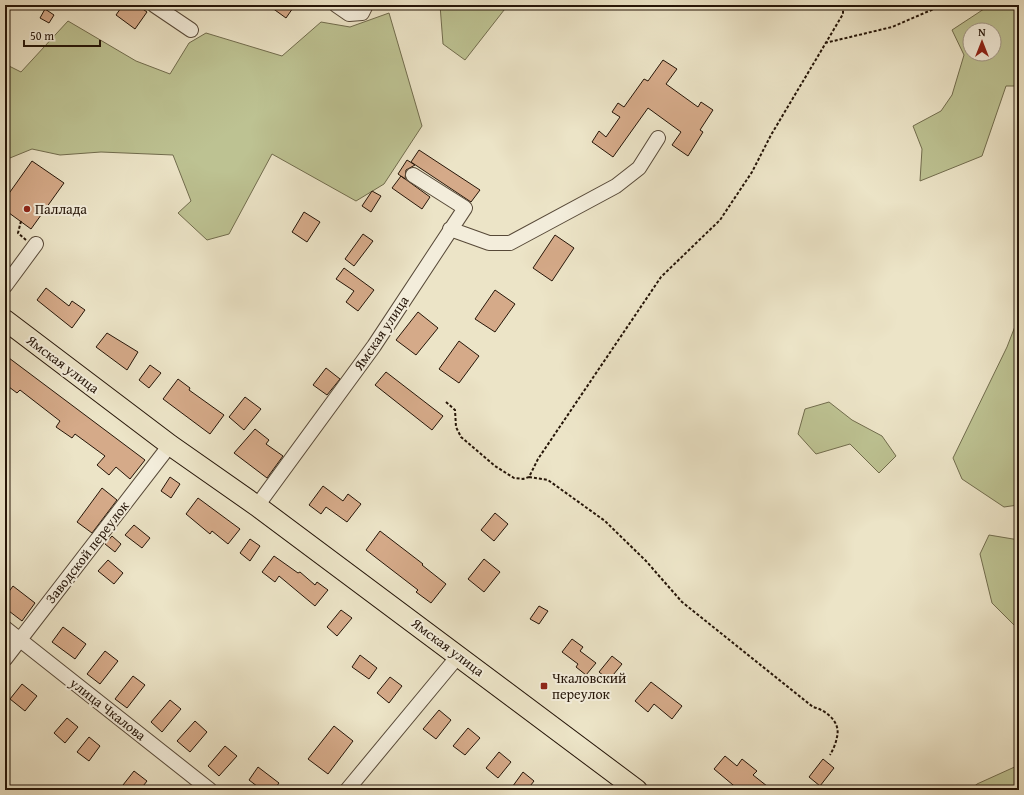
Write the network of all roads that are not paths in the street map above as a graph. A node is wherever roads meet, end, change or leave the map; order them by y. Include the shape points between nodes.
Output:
1 (154, 5) edge
2 (336, 5) edge
3 (366, 5) edge
4 (191, 30) dead end
5 (658, 138) dead end
6 (414, 175) dead end
7 (448, 233) junction
8 (35, 245) road end
9 (5, 286) edge
10 (5, 320) edge
11 (170, 446) junction
12 (257, 506) junction
13 (5, 628) edge
14 (20, 639) junction
15 (459, 655) junction
16 (5, 659) edge
17 (210, 790) edge
18 (347, 790) edge
19 (637, 790) edge

1 - 4 street
2 - 3 street via 349,14 362,13
5 - 7 street via 639,168 616,186 510,244 488,243
6 - 7 street, Ямская улица via 465,208
7 - 12 street, Ямская улица via 374,346
8 - 9 street
10 - 11 highway, Ямская улица
11 - 12 highway, Ямская улица
11 - 14 street, Заводской переулок
12 - 15 highway, Ямская улица
13 - 14 street, улица Чкалова
14 - 16 street, Заводской переулок
14 - 17 street, улица Чкалова
15 - 18 street
15 - 19 highway, Ямская улица

